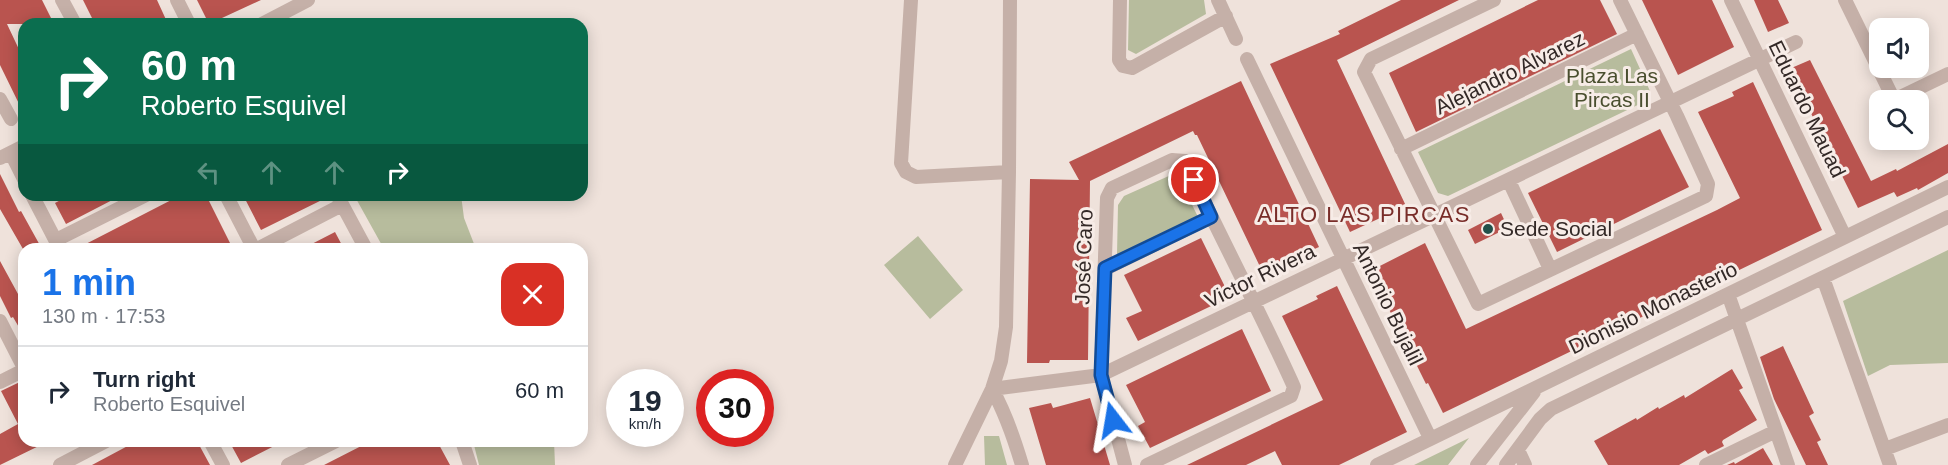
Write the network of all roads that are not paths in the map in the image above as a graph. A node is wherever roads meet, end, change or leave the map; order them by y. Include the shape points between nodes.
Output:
1 (62, 0) edge
2 (177, 0) edge
3 (308, 0) edge
4 (910, 0) edge
5 (1010, 0) edge
6 (1120, 0) edge
7 (1218, 0) edge
8 (1494, 0) edge
9 (1620, 0) edge
10 (1731, 0) edge
11 (1845, 0) edge
12 (287, 5) edge
13 (1226, 16) junction
14 (72, 18) edge
15 (186, 18) edge
16 (270, 18) edge
17 (1637, 34) junction
18 (1236, 39) dead end
19 (1796, 42) dead end
20 (1246, 59) dead end
21 (1759, 59) junction
22 (1948, 74) edge
23 (0, 99) edge
24 (1670, 102) junction
25 (11, 119) dead end
26 (1401, 149) junction
27 (5, 156) edge
28 (18, 172) edge
29 (1010, 172) junction
30 (1509, 181) junction
31 (1948, 187) edge
32 (35, 201) edge
33 (135, 201) edge
34 (229, 201) edge
35 (338, 201) edge
36 (341, 201) edge
37 (1434, 216) junction
38 (1211, 217) junction
39 (1948, 217) edge
40 (1845, 237) junction
41 (57, 243) edge
42 (62, 243) edge
43 (253, 243) edge
44 (266, 243) edge
45 (363, 243) edge
46 (1343, 259) junction
47 (1105, 268) junction
48 (1550, 269) junction
49 (1823, 278) junction
50 (1728, 294) junction
51 (1254, 302) junction
52 (1737, 319) junction
53 (0, 321) edge
54 (18, 356) edge
55 (18, 372) edge
56 (1101, 375) junction
57 (0, 382) edge
58 (1538, 388) junction
59 (992, 390) junction
60 (1948, 425) edge
61 (1776, 431) junction
62 (1430, 438) junction
63 (97, 447) edge
64 (213, 447) edge
65 (324, 447) edge
66 (464, 447) edge
67 (1885, 449) junction
68 (1518, 450) junction
69 (75, 462) edge
70 (60, 465) edge
71 (223, 465) edge
72 (288, 465) edge
73 (470, 465) edge
74 (956, 465) edge
75 (1022, 465) edge
76 (1125, 465) edge
77 (1147, 465) edge
78 (1377, 465) edge
79 (1476, 465) edge
80 (1506, 465) edge
81 (1525, 465) edge
82 (1706, 465) edge
83 (1788, 465) edge
84 (1890, 465) edge

1 - 14 street
2 - 15 street
3 - 12 street
4 - 29 street via 901,163 906,172 916,177
5 - 29 street
6 - 13 street via 1119,60 1123,66 1132,68
7 - 13 street
8 - 26 street via 1371,58 1364,72
9 - 17 street
10 - 21 street, Eduardo Mauad
11 - 22 street via 1894,100
12 - 16 street
13 - 18 street
17 - 24 street
17 - 26 street, Alejandro Alvarez
19 - 21 street, Victor Rivera
20 - 46 street, Antonio Bujalil
21 - 24 street, Victor Rivera
21 - 40 street, Eduardo Mauad
23 - 25 street
24 - 30 street, Victor Rivera
24 - 48 street via 1708,184 1706,195
26 - 37 street
27 - 28 street
29 - 59 street via 1006,327
30 - 37 street, Victor Rivera
30 - 48 street
31 - 40 street, Dionisio Monasterio
32 - 41 street
33 - 42 street
34 - 43 street
35 - 44 street
36 - 45 street
37 - 46 street, Victor Rivera
37 - 48 street via 1478,304
38 - 47 street
38 - 47 street, José Caro via 1185,161 1172,160 1112,188 1107,198
38 - 51 street, José Caro
39 - 49 street
40 - 50 street, Dionisio Monasterio
46 - 51 street, Victor Rivera
46 - 62 street, Antonio Bujalil
47 - 56 street, José Caro
49 - 52 street
49 - 67 street
50 - 52 street
50 - 58 street, Dionisio Monasterio
51 - 56 street, Victor Rivera
51 - 77 street, José Caro via 1294,387 1291,396
52 - 61 street
52 - 68 street via 1551,409
53 - 54 street
55 - 57 street
56 - 59 street, Victor Rivera
56 - 76 street, José Caro
58 - 62 street, Dionisio Monasterio
58 - 79 street
59 - 74 street
59 - 75 street via 1013,433
60 - 67 street
61 - 82 street
61 - 83 street
62 - 78 street, Dionisio Monasterio
63 - 69 street
64 - 71 street
65 - 72 street
66 - 73 street
67 - 84 street
68 - 80 street
68 - 81 street
69 - 70 street

